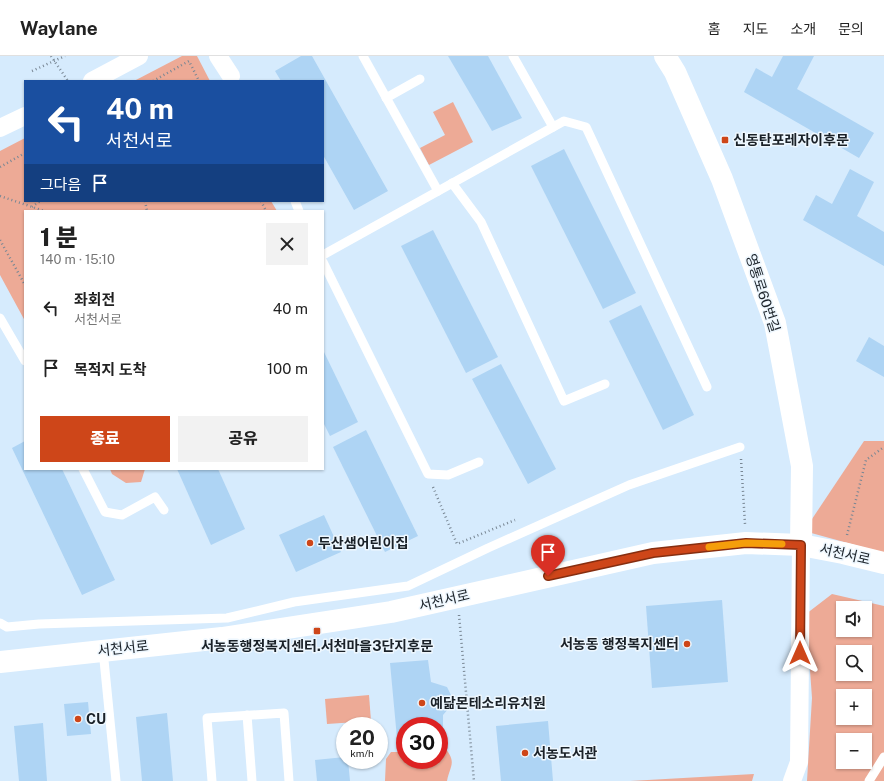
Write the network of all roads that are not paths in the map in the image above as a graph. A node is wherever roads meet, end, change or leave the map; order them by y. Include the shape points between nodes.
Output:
1 (139, 56) edge
2 (218, 56) edge
3 (363, 56) edge
4 (513, 56) edge
5 (665, 56) edge
6 (233, 79) edge
7 (420, 79) dead end
8 (94, 80) edge
9 (386, 98) junction
10 (24, 116) edge
11 (553, 127) junction
12 (0, 128) edge
13 (452, 183) junction
14 (438, 191) junction
15 (324, 254) edge
16 (324, 264) edge
17 (0, 318) edge
18 (24, 359) edge
19 (605, 384) dead end
20 (708, 387) dead end
21 (740, 447) road end
22 (479, 462) dead end
23 (85, 470) edge
24 (164, 510) dead end
25 (801, 545) junction
26 (884, 563) edge
27 (0, 623) edge
28 (103, 650) junction
29 (0, 662) edge
30 (247, 715) junction
31 (884, 757) edge
32 (116, 781) edge
33 (212, 781) edge
34 (252, 781) edge
35 (289, 781) edge
36 (792, 781) edge
37 (869, 781) edge

1 - 8 street
2 - 6 street
3 - 9 lane
4 - 11 lane
5 - 25 street, 영통로60번길 via 675,72 722,179 775,323 802,466
7 - 9 lane
9 - 14 lane
10 - 12 street
11 - 13 lane
11 - 20 lane via 564,121 586,127
13 - 14 lane
13 - 19 lane via 481,222 564,401
14 - 15 lane
16 - 22 lane via 428,474 448,475
17 - 18 lane
21 - 27 lane via 629,485 408,586 294,602 227,618 7,627
23 - 24 lane via 106,512 122,515 155,497
25 - 26 street, 서천서로
25 - 28 street, 서천서로 via 746,543 653,553 391,612 222,638
25 - 36 street via 799,762
28 - 29 street, 서천서로
28 - 32 lane
30 - 33 lane via 207,718
30 - 34 lane
30 - 35 lane via 284,713
31 - 37 lane

